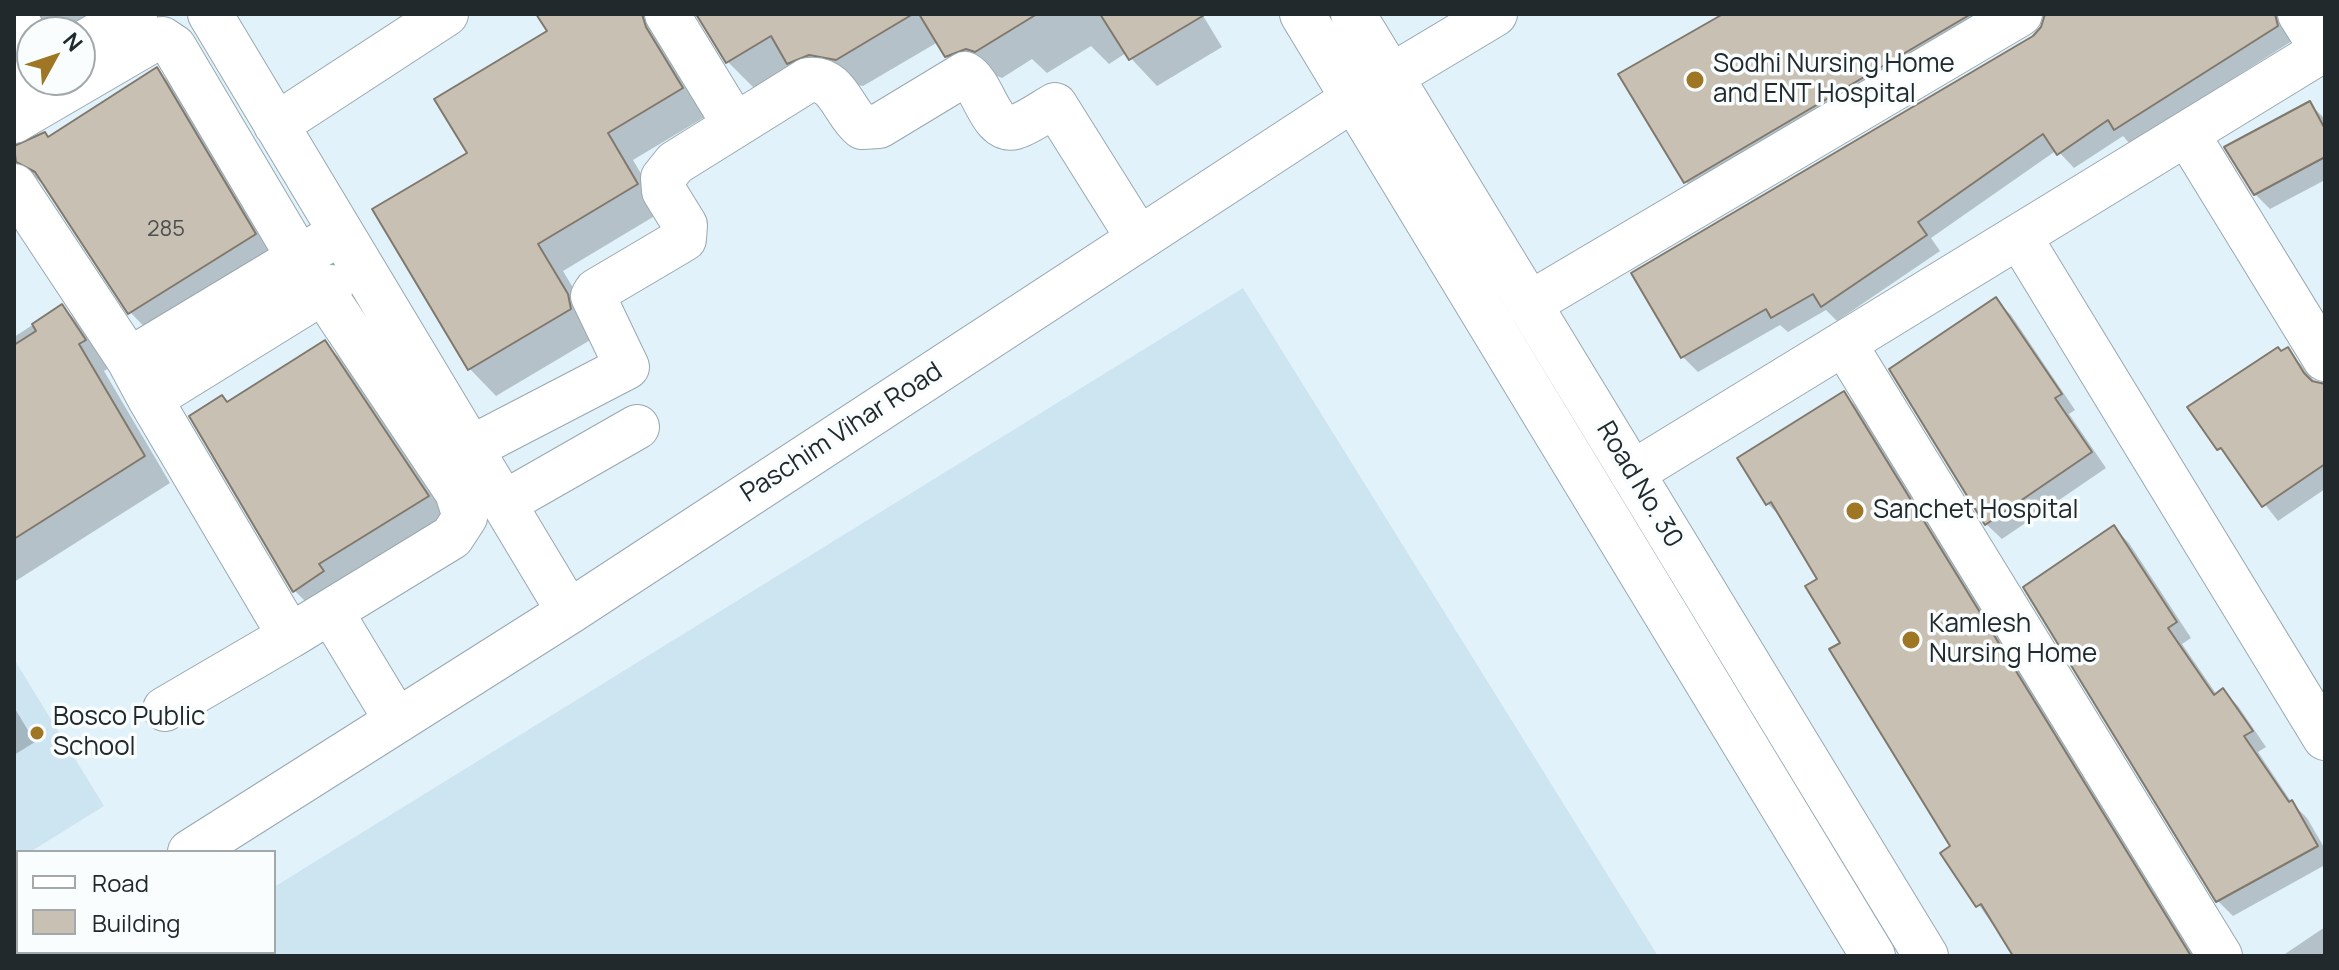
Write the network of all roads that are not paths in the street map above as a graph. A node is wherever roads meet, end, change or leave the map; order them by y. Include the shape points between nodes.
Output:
1 (135, 14) edge
2 (210, 14) edge
3 (446, 14) edge
4 (667, 14) edge
5 (1302, 14) edge
6 (1353, 14) edge
7 (1495, 14) edge
8 (2020, 14) edge
9 (2300, 14) edge
10 (96, 36) edge
11 (2324, 52) edge
12 (1390, 77) junction
13 (1353, 99) junction
14 (14, 121) edge
15 (276, 125) junction
16 (735, 125) junction
17 (2187, 134) junction
18 (14, 186) edge
19 (341, 233) junction
20 (2020, 238) junction
21 (1139, 239) junction
22 (317, 279) junction
23 (1529, 304) junction
24 (1845, 345) junction
25 (2325, 359) edge
26 (129, 360) junction
27 (150, 399) junction
28 (637, 427) dead end
29 (471, 448) junction
30 (1632, 473) junction
31 (504, 503) junction
32 (331, 612) junction
33 (569, 612) junction
34 (290, 636) junction
35 (165, 709) dead end
36 (397, 721) junction
37 (2325, 738) edge
38 (193, 850) edge
39 (1873, 956) edge
40 (1926, 956) edge
41 (2220, 956) edge

1 - 10 street
2 - 15 street
3 - 15 street
4 - 16 street
5 - 13 street, Road No. 30
6 - 12 street, Road No. 30
7 - 12 street, Paschim Vihar Road
8 - 23 street
9 - 11 street
11 - 17 street
12 - 13 street, Paschim Vihar Road
12 - 23 street, Road No. 30
13 - 21 street, Paschim Vihar Road
13 - 39 street, Road No. 30
14 - 22 street via 162,39 174,47
15 - 19 street
16 - 21 street via 816,79 832,87 857,124 879,126 965,74 1004,127 1055,105
16 - 29 street via 675,163 663,178 664,191 685,225 684,239 593,296 627,367
17 - 20 street
17 - 25 street
18 - 26 street
19 - 22 street
19 - 29 street
20 - 24 street
20 - 37 street
21 - 33 street, Paschim Vihar Road
22 - 26 street
22 - 27 street
22 - 32 street via 457,492 465,517 452,537
23 - 30 street, Road No. 30
24 - 30 street
24 - 41 street
26 - 27 street
27 - 34 street
28 - 31 street
29 - 31 street
30 - 40 street, Road No. 30
31 - 33 street
32 - 34 street
32 - 36 street
33 - 36 street, Paschim Vihar Road
34 - 35 street
36 - 38 street, Paschim Vihar Road

